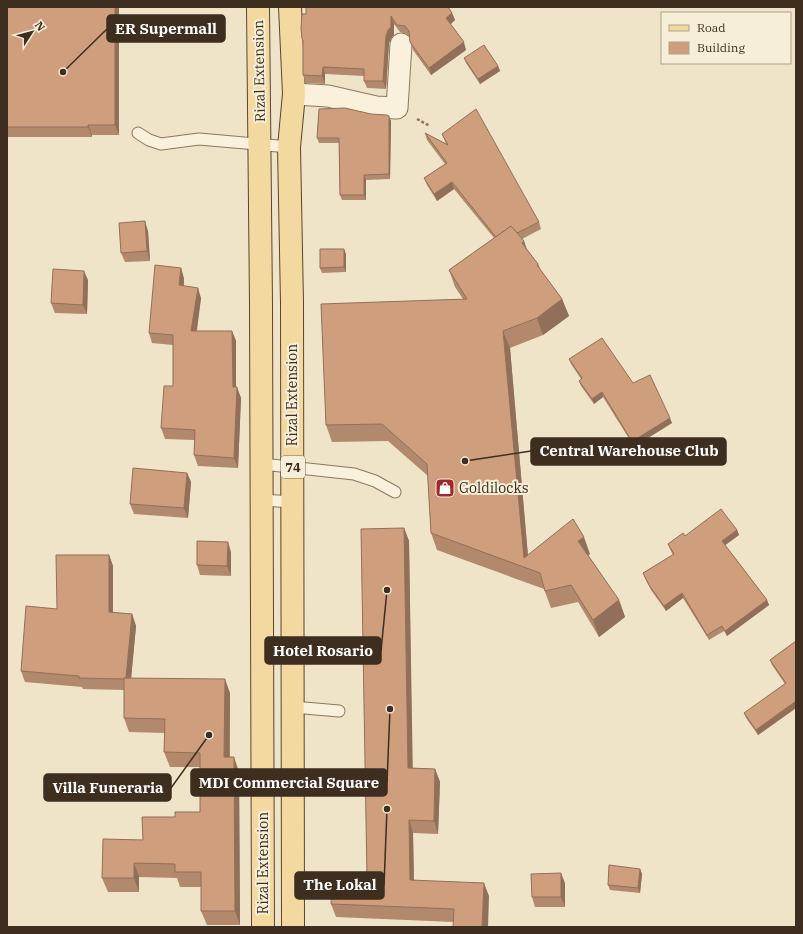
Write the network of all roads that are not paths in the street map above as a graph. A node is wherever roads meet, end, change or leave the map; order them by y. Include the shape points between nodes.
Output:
1 (258, 7) edge
2 (290, 7) edge
3 (401, 44) dead end
4 (294, 94) junction
5 (138, 132) dead end
6 (260, 144) junction
7 (289, 147) junction
8 (262, 464) junction
9 (292, 467) junction
10 (395, 492) dead end
11 (262, 500) junction
12 (292, 502) junction
13 (293, 707) junction
14 (339, 711) dead end
15 (263, 927) edge
16 (293, 927) edge

1 - 6 main road, Rizal Extension / 74
2 - 4 main road, Rizal Extension / 74
3 - 4 street via 397,108 376,107 328,96
4 - 7 main road, Rizal Extension / 74
5 - 6 lane via 149,140 161,144 199,139
6 - 7 lane
6 - 8 main road, Rizal Extension / 74
7 - 9 main road, Rizal Extension / 74
8 - 9 lane
8 - 11 main road, Rizal Extension / 74
9 - 10 lane via 354,474 375,480
9 - 12 main road, Rizal Extension / 74
11 - 12 lane
11 - 15 main road, Rizal Extension / 74
12 - 13 main road, Rizal Extension / 74
13 - 14 lane
13 - 16 main road, Rizal Extension / 74

